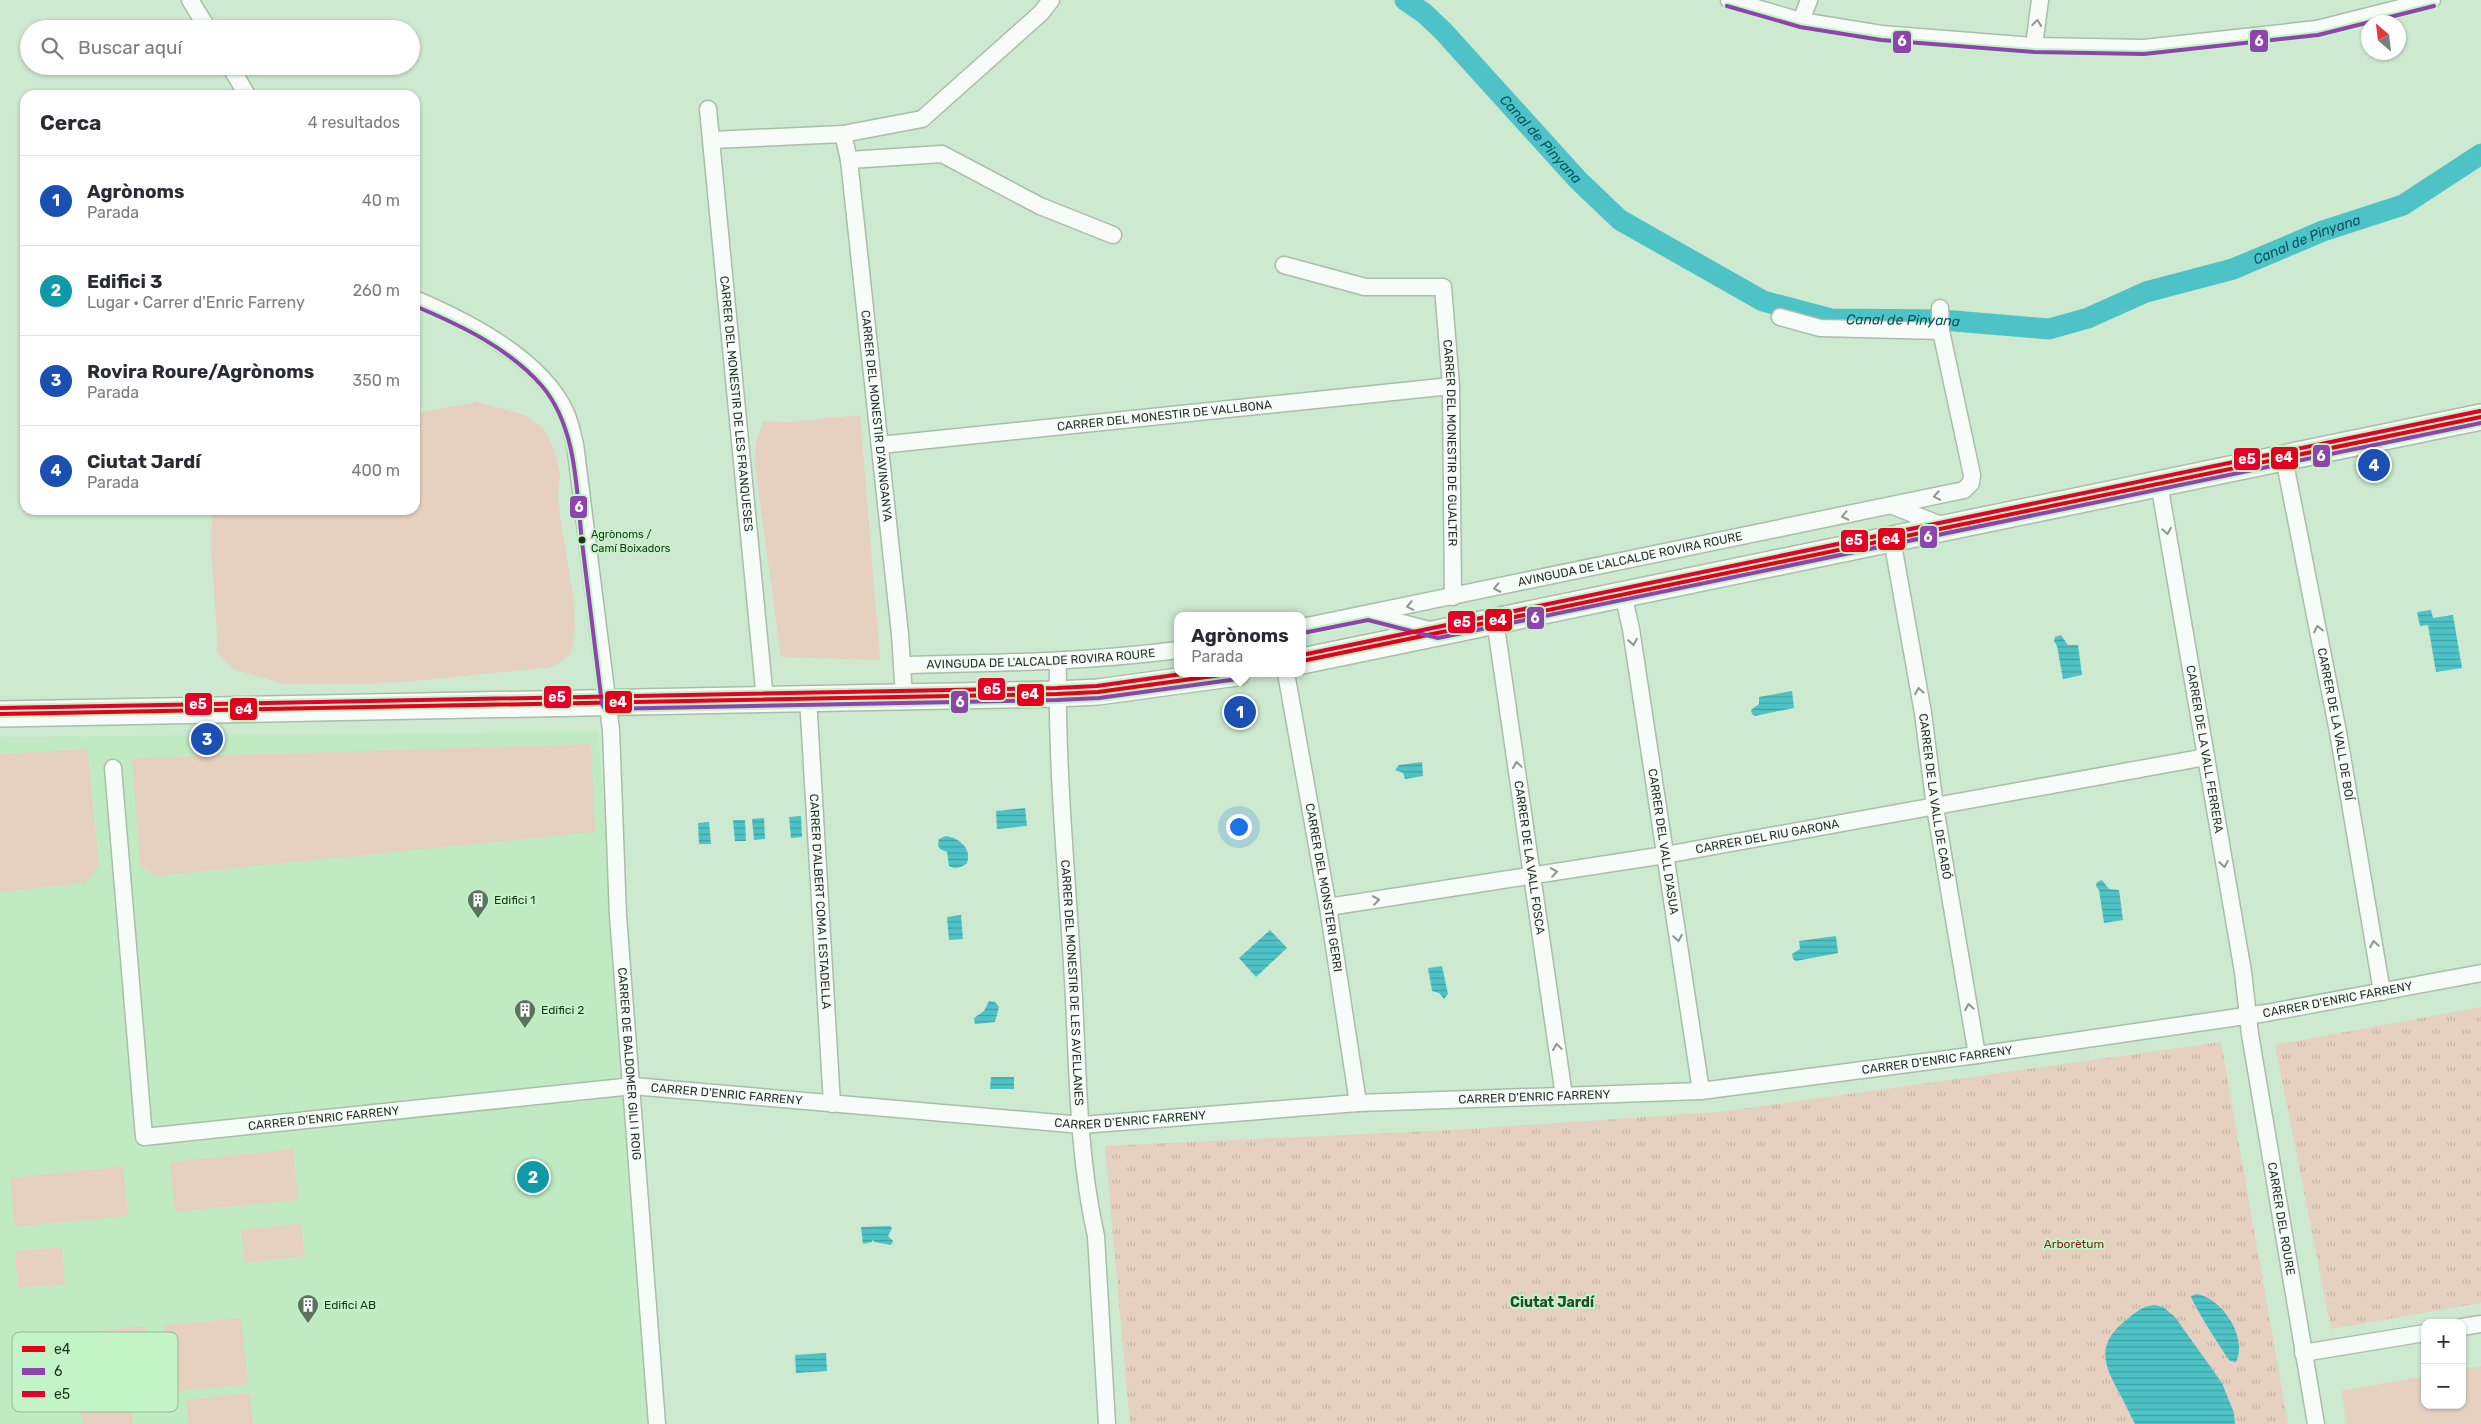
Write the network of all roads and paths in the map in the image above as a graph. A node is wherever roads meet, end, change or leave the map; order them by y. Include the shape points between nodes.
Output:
1 (191, 0) edge
2 (1051, 0) edge
3 (1729, 0) edge
4 (1809, 0) edge
5 (2040, 0) edge
6 (2428, 1) edge
7 (203, 20) edge
8 (1801, 21) junction
9 (2034, 46) junction
10 (235, 75) edge
11 (244, 90) edge
12 (708, 109) dead end
13 (844, 134) junction
14 (712, 140) junction
15 (849, 160) junction
16 (1113, 235) dead end
17 (1284, 265) dead end
18 (420, 301) edge
19 (1940, 308) dead end
20 (1780, 316) dead end
21 (1941, 331) junction
22 (1451, 386) junction
23 (2481, 417) edge
24 (880, 446) junction
25 (2284, 458) junction
26 (2159, 483) junction
27 (1893, 506) junction
28 (1949, 528) junction
29 (1892, 539) junction
30 (1623, 594) junction
31 (1453, 597) junction
32 (1368, 614) junction
33 (1495, 620) junction
34 (1306, 626) edge
35 (1437, 632) junction
36 (1174, 651) edge
37 (1306, 660) edge
38 (1058, 661) junction
39 (904, 665) junction
40 (1208, 677) edge
41 (1287, 677) edge
42 (1057, 694) junction
43 (904, 697) junction
44 (808, 698) junction
45 (765, 700) junction
46 (608, 703) junction
47 (0, 714) edge
48 (2206, 757) junction
49 (113, 768) dead end
50 (1935, 807) junction
51 (1665, 856) junction
52 (1532, 875) junction
53 (1328, 907) junction
54 (2481, 973) edge
55 (2382, 992) junction
56 (2248, 1015) junction
57 (1978, 1055) junction
58 (633, 1086) junction
59 (1701, 1091) junction
60 (1564, 1096) junction
61 (1358, 1103) junction
62 (832, 1104) junction
63 (1082, 1125) junction
64 (2481, 1324) edge
65 (2466, 1326) edge
66 (2421, 1335) edge
67 (2303, 1354) junction
68 (657, 1424) edge
69 (1107, 1424) edge
70 (2316, 1424) edge

1 - 7 street
2 - 13 street via 1041,13 922,119
3 - 8 street
4 - 8 street
9 -> 5 street
6 - 9 street via 2317,29 2221,40 2144,48
8 - 9 street via 1881,34
10 - 11 street
12 - 14 street, CARRER DEL MONESTIR DE LES FRANQUESES
13 - 14 street
13 - 15 street, CARRER DEL MONESTIR D'AVINGANYA
14 - 45 street, CARRER DEL MONESTIR DE LES FRANQUESES
15 - 16 street via 942,154 1040,206
15 - 24 street, CARRER DEL MONESTIR D'AVINGANYA
17 - 22 street, CARRER DEL MONESTIR DE GUALTER via 1365,287 1443,288
18 - 46 street, CARRER DE BALDOMER GILI I ROIG via 490,337 528,365 548,384 565,411 575,444
19 - 21 street
20 - 21 street via 1820,328
21 -> 27 street, AVINGUDA DE L'ALCALDE ROVIRA ROURE via 1972,474 1970,483 1964,490
22 - 24 street, CARRER DEL MONESTIR DE VALLBONA
22 - 31 street, CARRER DEL MONESTIR DE GUALTER
23 - 25 main road, AVINGUDA DE L'ALCALDE ROVIRA ROURE
24 - 39 street, CARRER DEL MONESTIR D'AVINGANYA
25 - 26 main road, AVINGUDA DE L'ALCALDE ROVIRA ROURE
55 -> 25 street, CARRER DE LA VALL DE BOÍ via 2338,732
26 - 28 main road, AVINGUDA DE L'ALCALDE ROVIRA ROURE
26 -> 48 street, CARRER DE LA VALL FERRERA
27 - 28 street
27 -> 31 street, AVINGUDA DE L'ALCALDE ROVIRA ROURE
28 - 29 main road, AVINGUDA DE L'ALCALDE ROVIRA ROURE
29 - 30 main road, AVINGUDA DE L'ALCALDE ROVIRA ROURE
50 -> 29 street, CARRER DE LA VALL DE CABÓ
30 - 33 main road, AVINGUDA DE L'ALCALDE ROVIRA ROURE
30 -> 51 street, CARRER DEL VALL D'ASUA
31 -> 32 street, AVINGUDA DE L'ALCALDE ROVIRA ROURE
32 - 34 street, AVINGUDA DE L'ALCALDE ROVIRA ROURE
32 - 35 street, AVINGUDA DE L'ALCALDE ROVIRA ROURE
33 - 35 main road, AVINGUDA DE L'ALCALDE ROVIRA ROURE
52 -> 33 street, CARRER DE LA VALL FOSCA
35 - 37 main road, AVINGUDA DE L'ALCALDE ROVIRA ROURE
36 - 38 street, AVINGUDA DE L'ALCALDE ROVIRA ROURE via 1115,659
38 - 39 street, AVINGUDA DE L'ALCALDE ROVIRA ROURE
38 - 42 street, CARRER DEL MONESTIR DE LES AVELLANES
39 - 43 street, CARRER DEL MONESTIR D'AVINGANYA
40 - 42 main road via 1098,692
41 - 53 street, CARRER DEL MONSTERI GERRI
42 - 43 main road
42 - 63 street, CARRER DEL MONESTIR DE LES AVELLANES
43 - 44 main road
44 - 45 main road
44 - 62 street, CARRER D'ALBERT COMA I ESTADELLA
45 - 46 main road
46 - 47 main road
46 - 58 street, CARRER DE BALDOMER GILI I ROIG via 618,916
48 - 50 street, CARRER DEL RIU GARONA
48 -> 56 street, CARRER DE LA VALL FERRERA
49 - 58 street, CARRER D'ENRIC FARRENY via 144,1137
50 - 51 street, CARRER DEL RIU GARONA
57 -> 50 street, CARRER DE LA VALL DE CABÓ
52 -> 51 street, CARRER DEL RIU GARONA
51 -> 59 street, CARRER DEL VALL D'ASUA
53 -> 52 street, CARRER DEL RIU GARONA
60 -> 52 street, CARRER DE LA VALL FOSCA
53 - 61 street, CARRER DEL MONSTERI GERRI
54 - 55 street, CARRER D'ENRIC FARRENY
55 - 56 street, CARRER D'ENRIC FARRENY
56 - 57 street, CARRER D'ENRIC FARRENY
56 - 67 street, CARRER DEL ROURE
57 - 59 street, CARRER D'ENRIC FARRENY
58 - 62 street, CARRER D'ENRIC FARRENY
58 - 68 street, CARRER DE BALDOMER GILI I ROIG
59 - 60 street, CARRER D'ENRIC FARRENY
60 - 61 street, CARRER D'ENRIC FARRENY
61 - 63 street, CARRER D'ENRIC FARRENY
62 - 63 street, CARRER D'ENRIC FARRENY
63 - 69 street, CARRER DEL MONESTIR DE LES AVELLANES via 1090,1210 1096,1236
64 - 65 street
66 - 67 street
67 - 70 street, CARRER DEL ROURE

